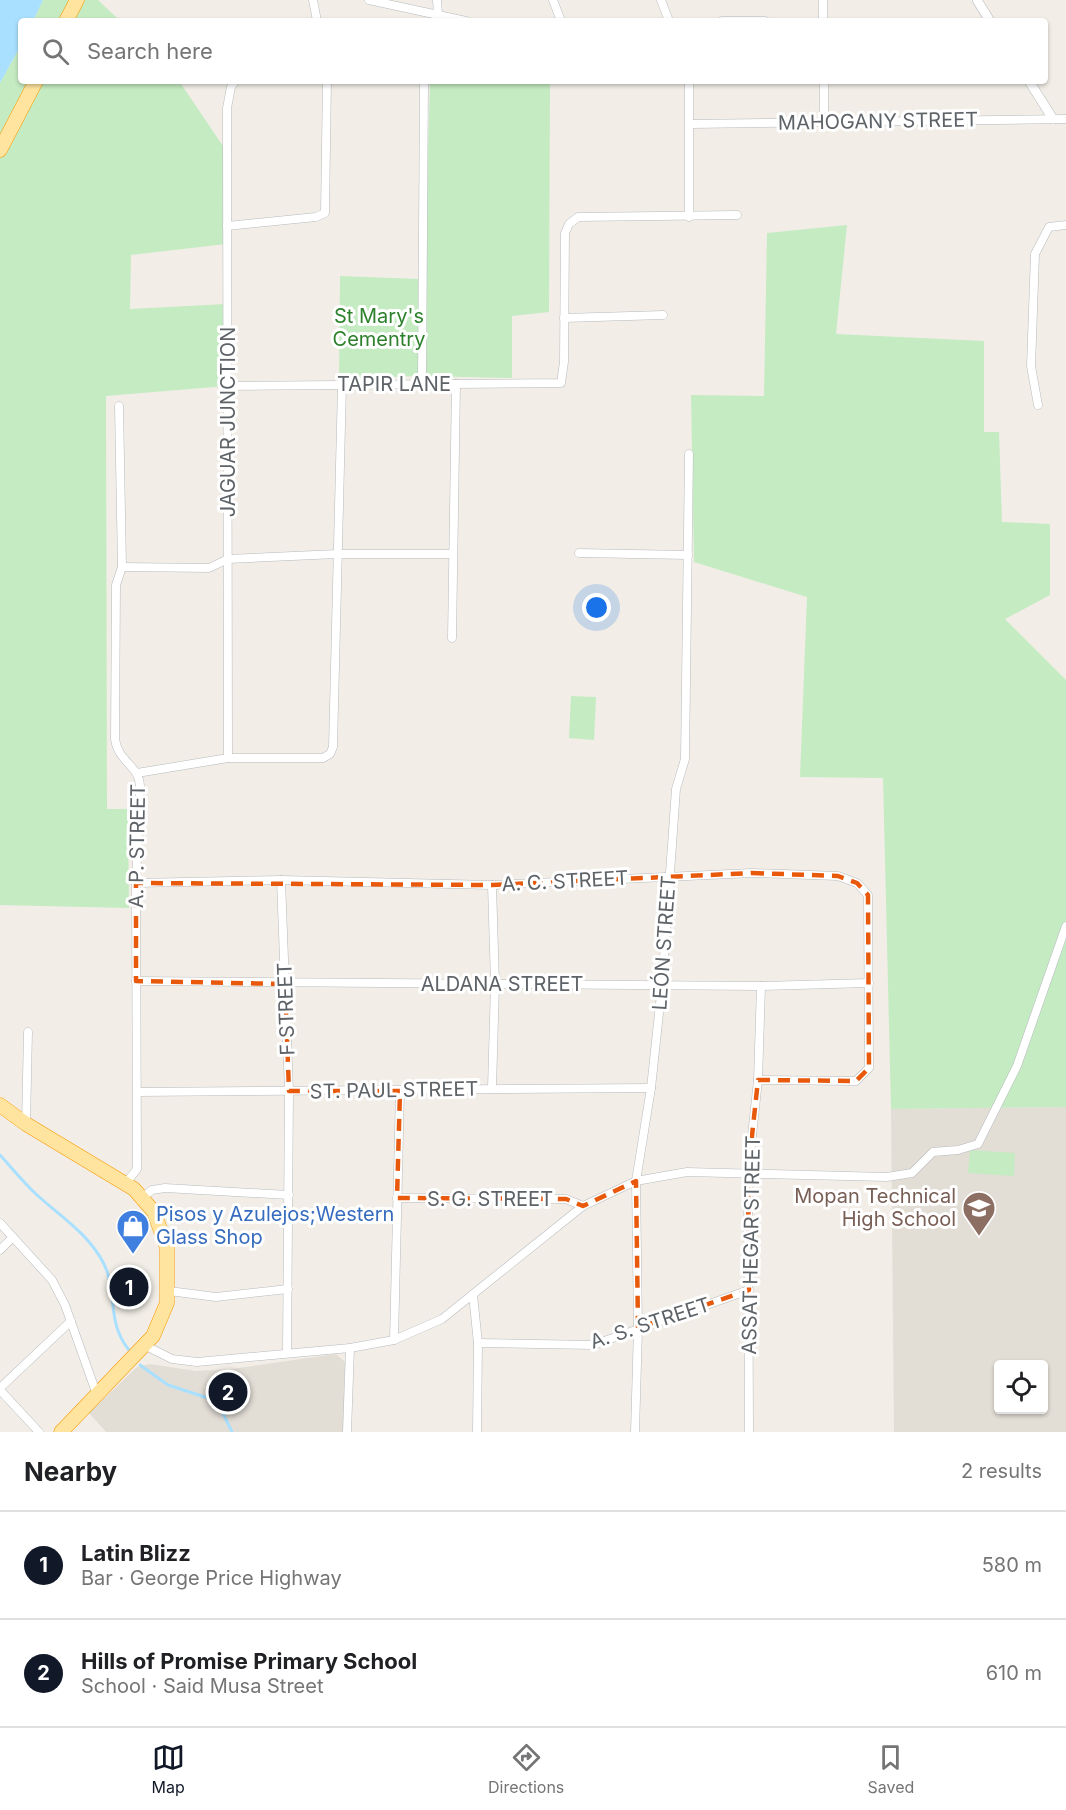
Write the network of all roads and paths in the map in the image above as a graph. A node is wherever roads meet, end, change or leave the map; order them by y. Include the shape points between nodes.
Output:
1 (77, 0) edge
2 (313, 0) edge
3 (369, 0) edge
4 (437, 0) edge
5 (553, 0) edge
6 (661, 0) edge
7 (823, 0) edge
8 (977, 0) edge
9 (433, 16) edge
10 (68, 18) edge
11 (316, 18) edge
12 (560, 18) edge
13 (668, 18) edge
14 (823, 18) edge
15 (988, 18) edge
16 (34, 84) edge
17 (233, 84) edge
18 (327, 84) edge
19 (424, 84) edge
20 (689, 84) edge
21 (824, 84) edge
22 (1031, 84) edge
23 (1053, 119) junction
24 (1066, 119) edge
25 (824, 122) junction
26 (691, 124) junction
27 (0, 150) edge
28 (737, 215) dead end
29 (689, 217) junction
30 (1066, 225) edge
31 (227, 226) junction
32 (663, 315) dead end
33 (564, 318) junction
34 (422, 384) junction
35 (456, 384) junction
36 (342, 385) junction
37 (227, 386) junction
38 (1038, 405) dead end
39 (119, 406) dead end
40 (689, 454) dead end
41 (579, 553) dead end
42 (337, 554) junction
43 (452, 554) junction
44 (688, 555) junction
45 (228, 559) junction
46 (122, 567) junction
47 (452, 638) dead end
48 (228, 758) junction
49 (137, 773) junction
50 (668, 876) junction
51 (281, 880) junction
52 (136, 882) junction
53 (492, 885) junction
54 (1066, 926) edge
55 (136, 981) junction
56 (869, 983) junction
57 (285, 984) junction
58 (495, 984) junction
59 (662, 985) junction
60 (761, 986) junction
61 (28, 1032) dead end
62 (758, 1080) junction
63 (492, 1088) junction
64 (651, 1088) junction
65 (289, 1091) junction
66 (400, 1091) junction
67 (137, 1092) junction
68 (0, 1105) edge
69 (26, 1124) junction
70 (748, 1173) junction
71 (636, 1181) junction
72 (126, 1183) junction
73 (289, 1195) junction
74 (143, 1197) junction
75 (397, 1198) junction
76 (583, 1206) junction
77 (0, 1223) edge
78 (13, 1237) junction
79 (0, 1250) edge
80 (288, 1289) junction
81 (749, 1290) junction
82 (169, 1291) junction
83 (473, 1294) junction
84 (71, 1321) junction
85 (638, 1328) junction
86 (394, 1340) junction
87 (478, 1343) junction
88 (146, 1346) junction
89 (350, 1348) junction
90 (287, 1353) junction
91 (0, 1389) edge
92 (97, 1395) junction
93 (39, 1432) edge
94 (61, 1432) edge
95 (347, 1432) edge
96 (477, 1432) edge
97 (635, 1432) edge
98 (749, 1432) edge

1 - 10 highway
2 - 11 street
3 - 9 street
4 - 9 street
5 - 12 street
6 - 13 street
7 - 14 street
8 - 15 street
16 - 27 highway
17 - 31 street, JAGUAR JUNCTION via 227,108
18 - 31 street via 325,213
19 - 34 street
20 - 26 street
21 - 25 street
22 - 23 street
23 - 24 street, MAHOGANY STREET
23 - 25 street, MAHOGANY STREET
25 - 26 street, MAHOGANY STREET
26 - 29 street
28 - 29 street
29 - 33 street via 578,217 569,224 565,233
30 - 38 street via 1049,227 1035,254 1031,366
31 - 37 street, JAGUAR JUNCTION
32 - 33 street
33 - 35 street, TAPIR LANE via 561,383
34 - 35 street, TAPIR LANE
34 - 36 street, TAPIR LANE
35 - 43 street
36 - 37 street, TAPIR LANE
36 - 42 street
37 - 45 street, JAGUAR JUNCTION
39 - 46 street, A. P. STREET
40 - 44 street, LEÓN STREET
41 - 44 street
42 - 43 street
42 - 45 street
42 - 48 street via 330,754 323,758
43 - 47 street
44 - 50 street, LEÓN STREET via 686,759 676,789
45 - 46 street via 209,568
45 - 48 street, JAGUAR JUNCTION
46 - 49 street, A. P. STREET via 116,585 115,739 119,756
48 - 49 street
49 - 52 street, A. P. STREET via 140,786
50 - 53 street, A. C. STREET
50 - 56 street, A. C. STREET via 837,876 857,883 868,895
50 - 59 street, LEÓN STREET
51 - 52 street, A. C. STREET
51 - 53 street, A. C. STREET
51 - 57 street, F STREET
52 - 55 street, A. P. STREET
53 - 58 street
54 - 70 street via 1017,1066 978,1144 933,1152 912,1173 887,1177
55 - 57 street, ALDANA STREET
55 - 67 street, A. P. STREET
56 - 60 street, ALDANA STREET
56 - 62 street, A. C. STREET via 869,1068 856,1081
57 - 58 street, ALDANA STREET
57 - 65 street, F STREET
58 - 59 street, ALDANA STREET
58 - 63 street
59 - 60 street, ALDANA STREET
59 - 64 street, LEÓN STREET
60 - 62 street, ASSAT HEGAR STREET
61 - 69 street
62 - 70 street, ASSAT HEGAR STREET
63 - 64 street, ST. PAUL STREET
63 - 66 street, ST. PAUL STREET
64 - 71 street, LEÓN STREET
65 - 66 street, ST. PAUL STREET
65 - 67 street, ST. PAUL STREET
65 - 73 street, F STREET
66 - 75 street
67 - 72 street, A. P. STREET via 137,1169
68 - 69 highway
69 - 72 highway
70 - 71 street via 687,1172
70 - 81 street, ASSAT HEGAR STREET
71 - 76 street
71 - 85 street, LEÓN STREET
72 - 74 highway
73 - 74 street via 165,1188
73 - 80 street, F STREET
74 - 82 highway via 164,1236
75 - 76 street, S. G. STREET via 566,1200
75 - 86 street
76 - 83 street
77 - 78 street
78 - 79 street
78 - 84 street via 52,1280
80 - 82 street via 216,1297
80 - 90 street, F STREET
81 - 85 street, A. S. STREET
81 - 98 street, ASSAT HEGAR STREET
82 - 88 highway via 158,1327
83 - 86 street via 441,1320
83 - 87 street
84 - 91 street
84 - 92 street
85 - 87 street, A. S. STREET via 593,1345
85 - 97 street, LEÓN STREET
86 - 89 street
87 - 96 street
88 - 90 street via 172,1359 197,1362
88 - 92 highway
89 - 90 street
89 - 95 street
91 - 93 street
92 - 94 highway

